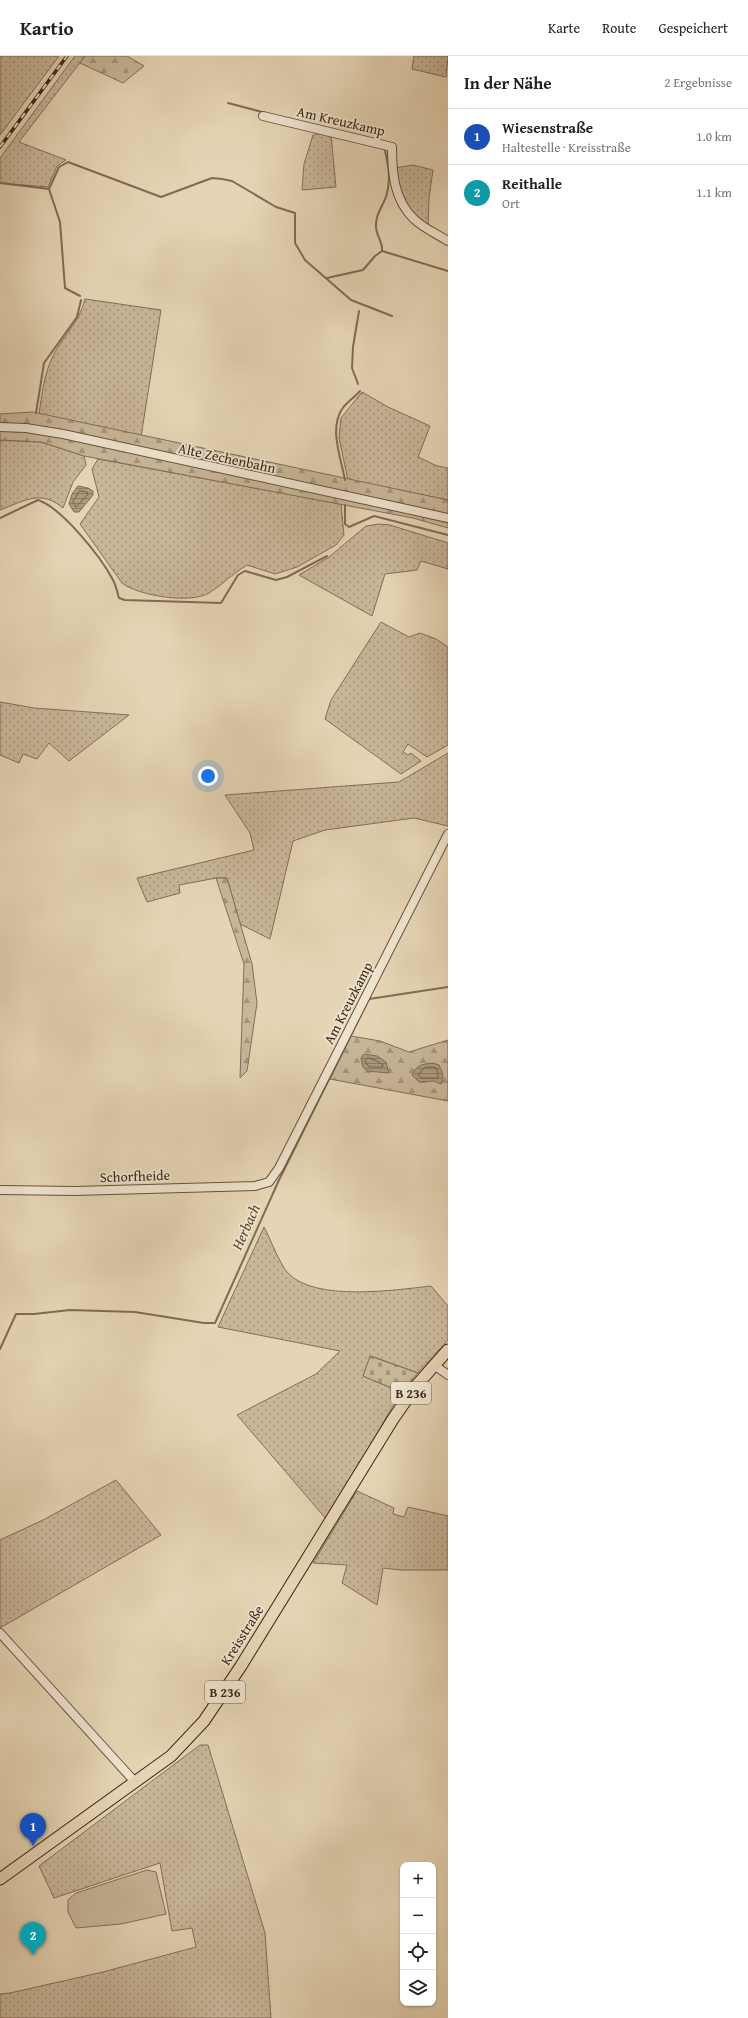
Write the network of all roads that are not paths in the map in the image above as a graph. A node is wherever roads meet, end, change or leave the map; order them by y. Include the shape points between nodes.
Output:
1 (263, 116) dead end
2 (448, 241) edge
3 (0, 427) edge
4 (448, 518) edge
5 (448, 834) edge
6 (269, 1182) joint
7 (0, 1190) edge
8 (448, 1350) edge
9 (434, 1365) junction
10 (448, 1375) edge
11 (0, 1633) edge
12 (135, 1782) junction
13 (0, 1879) edge

1 - 2 street, Am Kreuzkamp via 392,147 395,188 402,202 414,220
3 - 4 street, Alte Zechenbahn via 63,434
5 - 6 street, Am Kreuzkamp via 279,1168
6 - 7 street, Schorfheide via 255,1186 75,1191
8 - 9 main road, Kreisstraße / B 236
9 - 10 street
9 - 12 main road, Kreisstraße / B 236 via 393,1419 224,1693 204,1721 184,1743
11 - 12 street
12 - 13 main road, Kreisstraße / B 236

